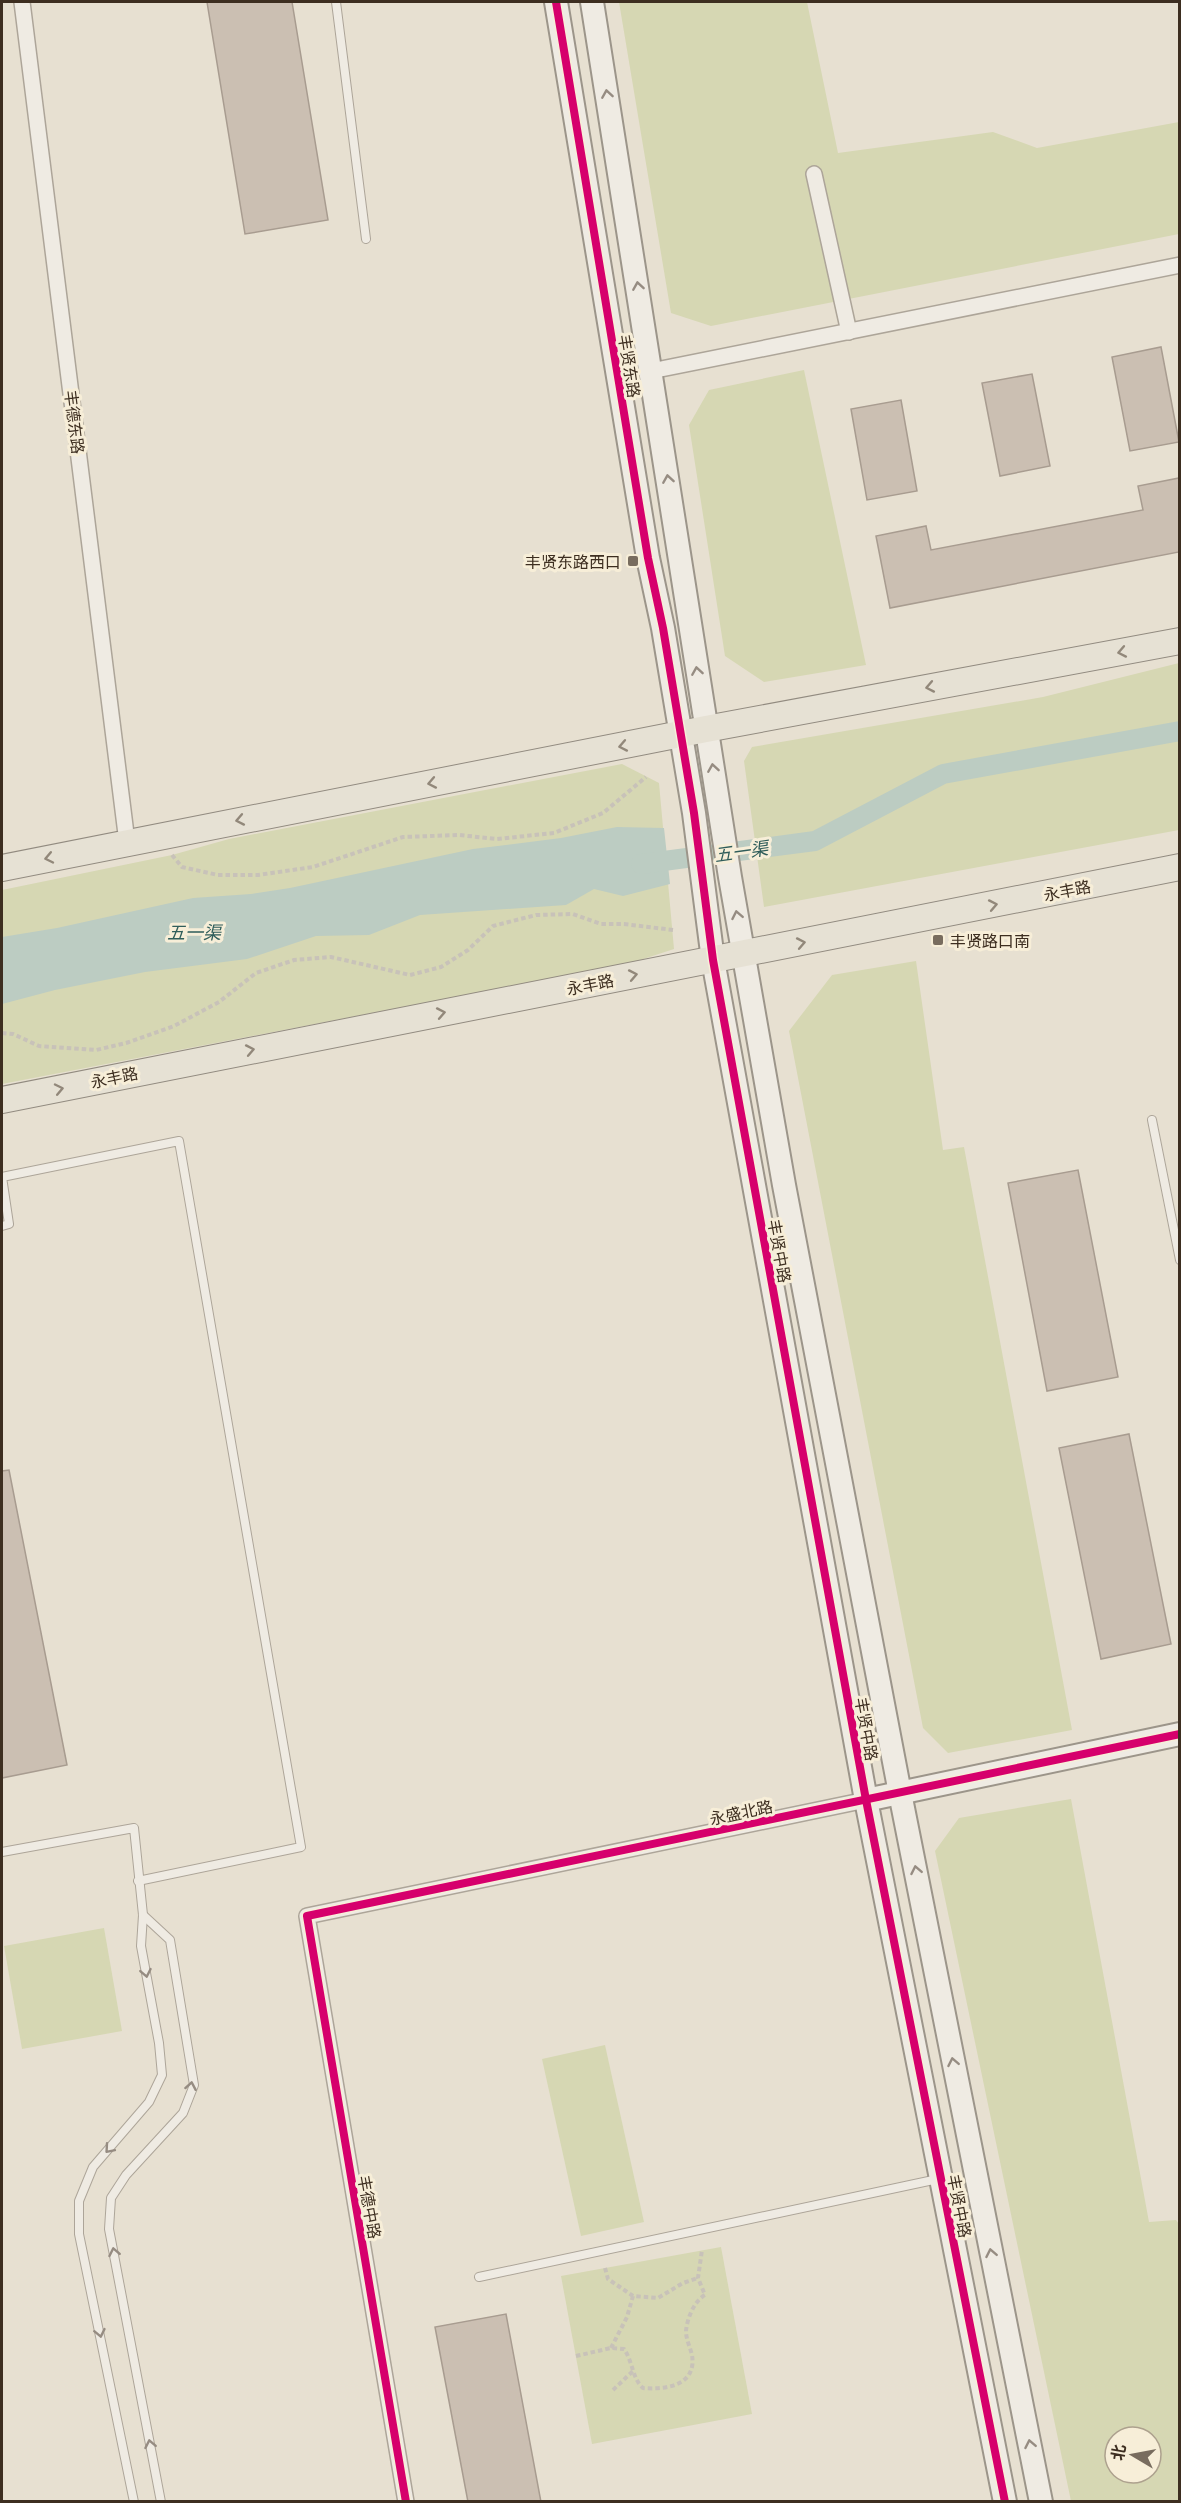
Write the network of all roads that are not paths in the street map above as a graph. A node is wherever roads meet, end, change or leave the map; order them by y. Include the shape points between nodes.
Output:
1 (21, 2) edge
2 (336, 2) edge
3 (556, 2) edge
4 (592, 2) edge
5 (814, 174) dead end
6 (366, 239) dead end
7 (1179, 265) edge
8 (849, 332) junction
9 (651, 371) junction
10 (1179, 641) edge
11 (706, 729) junction
12 (681, 735) junction
13 (694, 813) joint
14 (128, 842) junction
15 (1179, 867) edge
16 (2, 868) edge
17 (730, 877) joint
18 (744, 954) junction
19 (713, 960) junction
20 (2, 1100) edge
21 (1152, 1120) dead end
22 (2, 1226) edge
23 (1179, 1260) edge
24 (1179, 1734) edge
25 (900, 1793) junction
26 (866, 1800) junction
27 (2, 1852) edge
28 (138, 1881) junction
29 (143, 1915) junction
30 (307, 1916) joint
31 (941, 2179) junction
32 (479, 2277) dead end
33 (134, 2502) edge
34 (161, 2502) edge
35 (406, 2502) edge
36 (1005, 2502) edge
37 (1041, 2502) edge

1 - 14 street, 丰德东路
2 - 6 lane
3 - 12 street, 丰贤东路
9 -> 4 street, 丰贤东路
5 - 8 street
7 - 8 street
8 - 9 street
11 -> 9 street, 丰贤东路
10 -> 11 main road
11 - 12 main road
17 -> 11 street, 丰贤东路
12 - 13 street, 丰贤东路
12 -> 14 main road
13 - 19 street, 丰贤中路
14 -> 16 main road
18 -> 15 main road, 永丰路
18 -> 17 street, 丰贤中路
18 - 19 main road, 永丰路
18 - 25 street, 丰贤中路
20 -> 19 main road, 永丰路
19 - 26 street, 丰贤中路
21 - 23 lane
22 - 28 lane via 9,1224 2,1177 179,1141 301,1846
24 - 25 street, 永盛北路
25 - 26 street, 永盛北路
37 -> 25 street, 丰贤中路
26 - 30 street, 永盛北路
26 - 31 street, 丰贤中路
27 - 28 lane via 134,1828
28 - 29 lane
29 -> 33 lane via 141,1946 162,2075 149,2102 93,2167 79,2201 79,2234
34 -> 29 lane via 109,2229 111,2198 126,2175 183,2113 194,2085 170,1940
30 - 35 street, 丰德中路
31 - 32 lane
31 - 36 street, 丰贤中路

